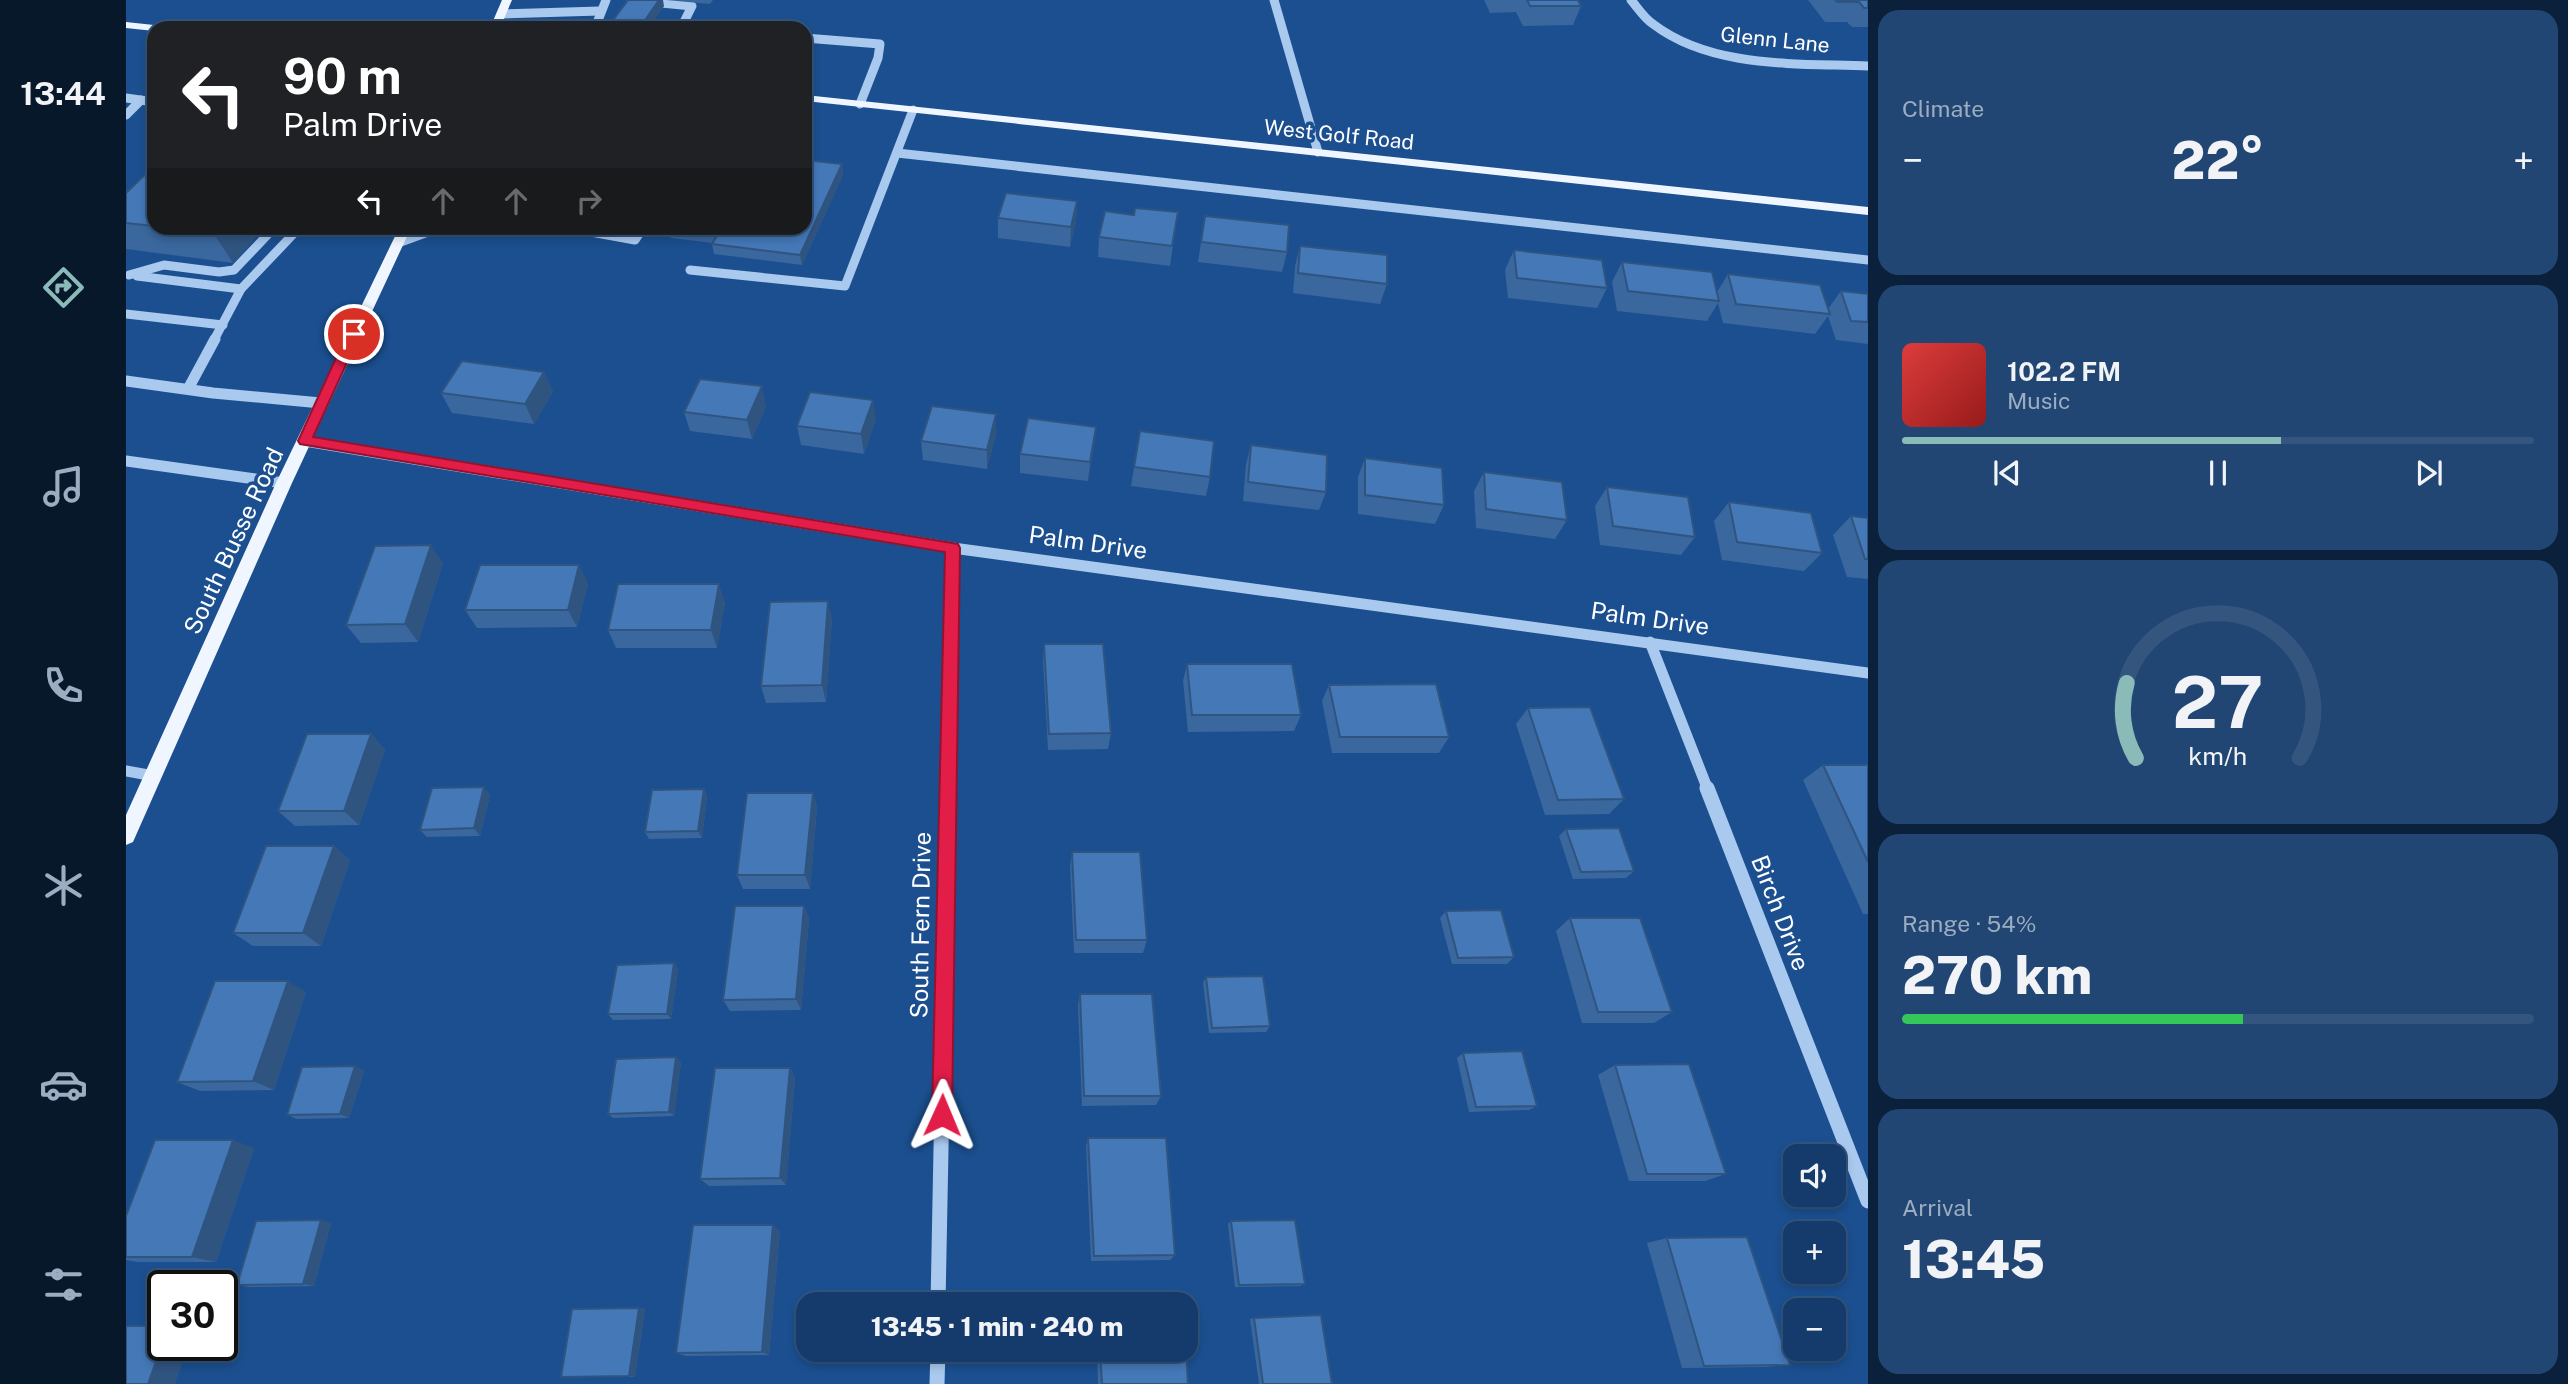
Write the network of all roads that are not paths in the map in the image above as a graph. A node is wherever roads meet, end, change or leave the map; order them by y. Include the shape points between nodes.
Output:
1 (507, 0) edge
2 (606, 0) edge
3 (631, 0) edge
4 (1274, 0) edge
5 (1631, 0) edge
6 (600, 11) junction
7 (501, 14) junction
8 (498, 21) edge
9 (597, 21) edge
10 (684, 21) edge
11 (126, 25) edge
12 (147, 27) edge
13 (812, 39) edge
14 (1868, 66) edge
15 (126, 98) edge
16 (812, 99) edge
17 (141, 100) junction
18 (147, 101) edge
19 (860, 104) junction
20 (914, 110) junction
21 (126, 115) edge
22 (1318, 152) junction
23 (897, 153) junction
24 (1868, 211) edge
25 (267, 235) edge
26 (292, 235) edge
27 (401, 235) edge
28 (609, 235) edge
29 (638, 235) edge
30 (1868, 260) edge
31 (690, 270) dead end
32 (128, 275) edge
33 (241, 289) junction
34 (126, 314) edge
35 (223, 325) junction
36 (126, 381) edge
37 (187, 390) junction
38 (321, 403) junction
39 (305, 441) junction
40 (126, 461) edge
41 (284, 483) junction
42 (953, 548) junction
43 (1650, 642) junction
44 (1868, 673) edge
45 (126, 771) edge
46 (153, 776) junction
47 (126, 836) edge
48 (1868, 1201) edge
49 (938, 1292) edge
50 (937, 1362) edge
51 (937, 1384) edge

1 - 7 main road
2 - 6 street
3 - 10 street via 692,6
4 - 22 street
5 - 14 street, Glenn Lane via 1647,21 1706,51 1743,58
6 - 7 street
6 - 9 street
7 - 8 main road
11 - 12 main road
13 - 19 lane via 880,44
15 - 17 street
16 - 19 main road, West Golf Road
17 - 18 street
17 - 21 lane
19 - 20 main road, West Golf Road
20 - 22 main road, West Golf Road
20 - 23 street
22 - 24 main road, West Golf Road
23 - 30 street
23 - 31 street via 845,286
25 - 32 street via 234,270 164,265
26 - 33 street
27 - 38 main road, South Busse Road
28 - 29 street via 635,240
32 - 33 street
33 - 35 street
34 - 35 street
35 - 37 street
36 - 37 street
37 - 38 street
38 - 39 main road, South Busse Road
39 - 41 main road, South Busse Road
39 - 42 street, Palm Drive
40 - 41 street
41 - 46 main road, South Busse Road
42 - 43 street, Palm Drive
42 - 49 street, South Fern Drive
43 - 44 street, Palm Drive
43 - 48 street, Birch Drive
45 - 46 street
46 - 47 main road, South Busse Road
50 - 51 street

